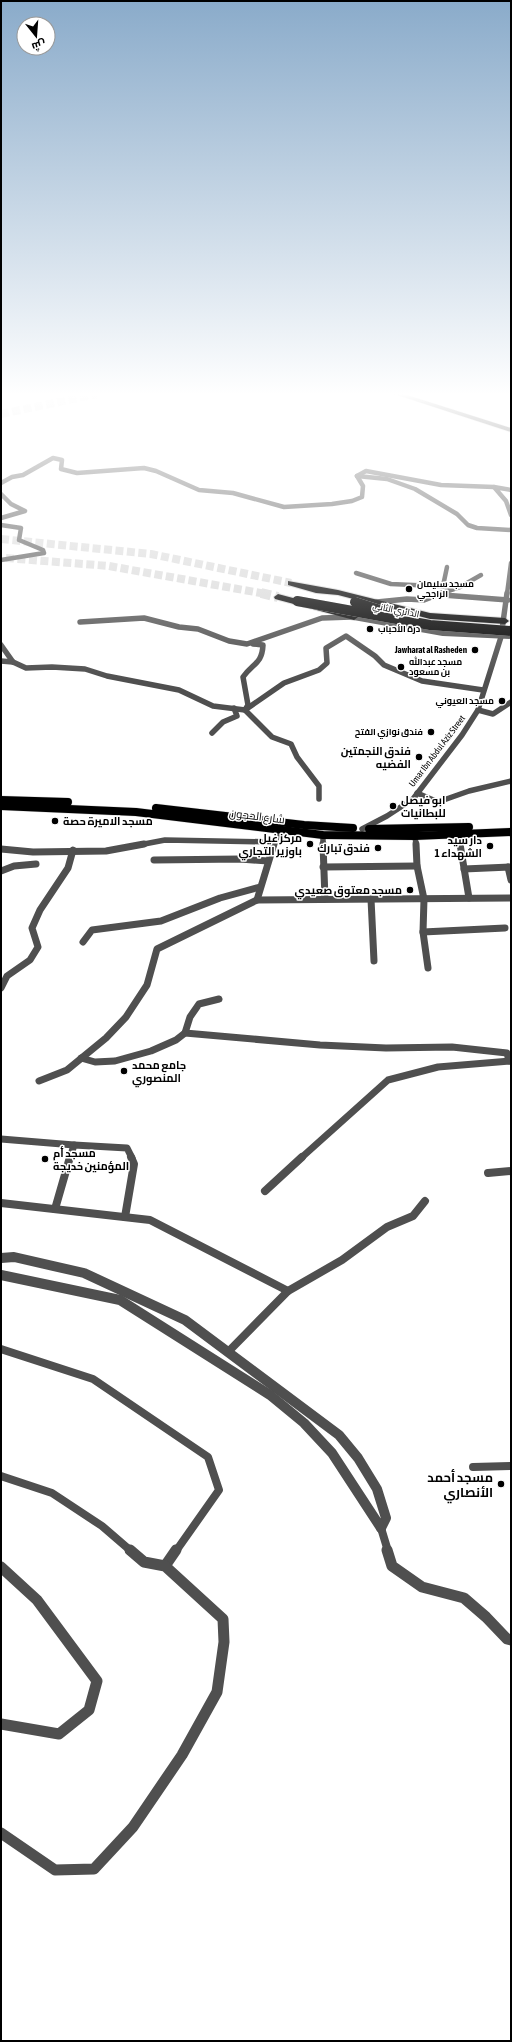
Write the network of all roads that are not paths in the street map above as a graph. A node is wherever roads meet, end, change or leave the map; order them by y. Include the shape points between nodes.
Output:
1 (197, 489) edge
2 (363, 489) edge
3 (415, 489) edge
4 (496, 489) edge
5 (1, 494) edge
6 (511, 515) edge
7 (1, 518) edge
8 (1, 525) edge
9 (511, 530) edge
10 (1, 560) edge
11 (511, 563) edge
12 (446, 567) dead end
13 (356, 573) dead end
14 (482, 575) dead end
15 (291, 583) tunnel mouth
16 (443, 586) junction
17 (460, 587) junction
18 (310, 588) junction
19 (440, 595) junction
20 (278, 597) tunnel mouth
21 (508, 600) junction
22 (297, 601) junction
23 (377, 602) junction
24 (332, 615) junction
25 (354, 617) joint
26 (80, 622) dead end
27 (509, 623) edge
28 (511, 631) edge
29 (501, 636) junction
30 (511, 636) edge
31 (247, 644) junction
32 (1, 645) edge
33 (1, 661) edge
34 (13, 662) junction
35 (483, 690) junction
36 (511, 702) edge
37 (234, 708) junction
38 (245, 710) junction
39 (478, 710) junction
40 (212, 733) dead end
41 (511, 781) edge
42 (417, 793) junction
43 (319, 799) dead end
44 (1, 800) edge
45 (1, 806) edge
46 (511, 826) edge
47 (280, 829) junction
48 (362, 829) junction
49 (511, 832) edge
50 (458, 834) junction
51 (323, 835) junction
52 (415, 836) junction
53 (275, 842) junction
54 (1, 850) edge
55 (73, 850) junction
56 (154, 860) dead end
57 (268, 861) junction
58 (36, 864) dead end
59 (417, 866) junction
60 (323, 867) junction
61 (509, 867) edge
62 (464, 869) junction
63 (1, 871) edge
64 (511, 880) edge
65 (260, 887) junction
66 (469, 898) junction
67 (511, 898) edge
68 (325, 899) junction
69 (371, 899) junction
70 (424, 899) junction
71 (257, 900) junction
72 (505, 928) dead end
73 (423, 932) junction
74 (83, 942) dead end
75 (374, 961) dead end
76 (428, 968) dead end
77 (1, 988) edge
78 (219, 999) dead end
79 (185, 1033) junction
80 (81, 1058) junction
81 (510, 1061) edge
82 (39, 1081) dead end
83 (1, 1140) edge
84 (74, 1145) junction
85 (511, 1171) edge
86 (488, 1173) dead end
87 (265, 1191) dead end
88 (425, 1201) dead end
89 (1, 1203) edge
90 (55, 1209) junction
91 (125, 1217) junction
92 (1, 1258) edge
93 (1, 1276) edge
94 (288, 1291) junction
95 (1, 1349) edge
96 (228, 1352) junction
97 (511, 1466) edge
98 (473, 1467) dead end
99 (1, 1476) edge
100 (381, 1528) junction
101 (1, 1566) edge
102 (165, 1566) junction
103 (511, 1640) edge
104 (1, 1724) edge
105 (1, 1833) edge

1 - 2 street via 233,493 284,507 352,501 362,497
3 - 9 street via 457,514 468,525
4 - 6 street via 506,501
5 - 7 street via 14,507 24,511
8 - 10 street via 21,528 19,540 43,550 44,553
11 - 21 street, Umar Ibn Abdul Aziz Street
12 - 16 street
13 - 16 street via 391,584
14 - 17 street
15 - 18 highway, الدائري الثاني
16 - 17 street
17 - 19 street
18 - 23 highway via 340,592
18 - 27 highway, الدائري الثاني, bridge via 414,618 455,623
19 - 21 street
19 - 23 street via 424,600
20 - 22 highway, الدائري الثاني
21 - 27 street, Umar Ibn Abdul Aziz Street
22 - 24 highway
22 - 28 highway, الدائري الثاني, bridge via 419,625 463,630
23 - 27 highway via 421,614
24 - 25 highway
24 - 31 street
25 - 29 street via 443,633
26 - 31 street via 151,618 182,628 201,630 235,644
27 - 29 street, Umar Ibn Abdul Aziz Street
29 - 30 street
29 - 35 street, Umar Ibn Abdul Aziz Street
31 - 38 street via 263,644 263,657 243,677 248,705
32 - 34 street
33 - 34 street
34 - 37 street via 26,668 85,669 107,676 165,686 213,706
35 - 38 street via 422,681 384,664 346,636 326,648 327,663 318,670 284,682
35 - 39 street, Umar Ibn Abdul Aziz Street
36 - 39 street via 493,714
37 - 38 street
37 - 40 street via 237,716 223,722
38 - 43 street via 272,737 291,744 297,757 319,786
39 - 42 street, Umar Ibn Abdul Aziz Street
41 - 42 street via 438,802
42 - 48 street, Umar Ibn Abdul Aziz Street via 413,799
44 - 48 main road, شارع الحجون via 125,805 199,811 311,827
45 - 47 main road, شارع الحجون via 136,812
46 - 48 main road, شارع الحجون
47 - 51 main road, شارع الحجون
47 - 53 street
49 - 50 main road, شارع الحجون
50 - 52 main road, شارع الحجون
50 - 62 street
51 - 52 main road, شارع الحجون
51 - 60 street
52 - 59 street
53 - 55 street via 165,840 106,851
53 - 57 street
54 - 55 street
55 - 77 street via 68,868 40,910 32,928 38,947 29,961 5,978
56 - 57 street via 227,858
57 - 65 street
58 - 63 street via 14,866
59 - 60 street
59 - 70 street
60 - 68 street
61 - 62 street
61 - 64 street
62 - 66 street
65 - 71 street
65 - 74 street via 220,898 161,921 92,930
66 - 67 street
66 - 70 street
68 - 69 street
68 - 71 street
69 - 70 street
69 - 75 street
70 - 73 street
71 - 80 street via 157,949 147,985 126,1017 106,1038
72 - 73 street
73 - 76 street
78 - 79 street via 199,1004 190,1017
79 - 80 street via 151,1051 115,1061 94,1062
79 - 81 street via 335,1046 452,1047 507,1054
80 - 82 street via 67,1070
81 - 87 street via 438,1067 388,1080
83 - 84 street
84 - 90 street
84 - 91 street via 127,1148 134,1164
85 - 86 street
88 - 94 street via 413,1216 387,1227 342,1260
89 - 90 street
90 - 91 street
91 - 94 street via 150,1220
92 - 96 street via 14,1257 84,1273 185,1320
93 - 100 street via 7,1275 120,1300 270,1395 304,1423 332,1453
94 - 96 street
95 - 102 street via 93,1379 208,1457 219,1490
96 - 100 street via 339,1436 358,1458 377,1489 386,1518
97 - 98 street
99 - 102 street via 52,1493 102,1526 144,1562
100 - 103 street via 392,1566 422,1586 464,1598
101 - 104 street via 37,1600 98,1681 89,1710 59,1734
102 - 105 street via 223,1619 224,1642 217,1692 182,1756 133,1827 94,1869 55,1870

